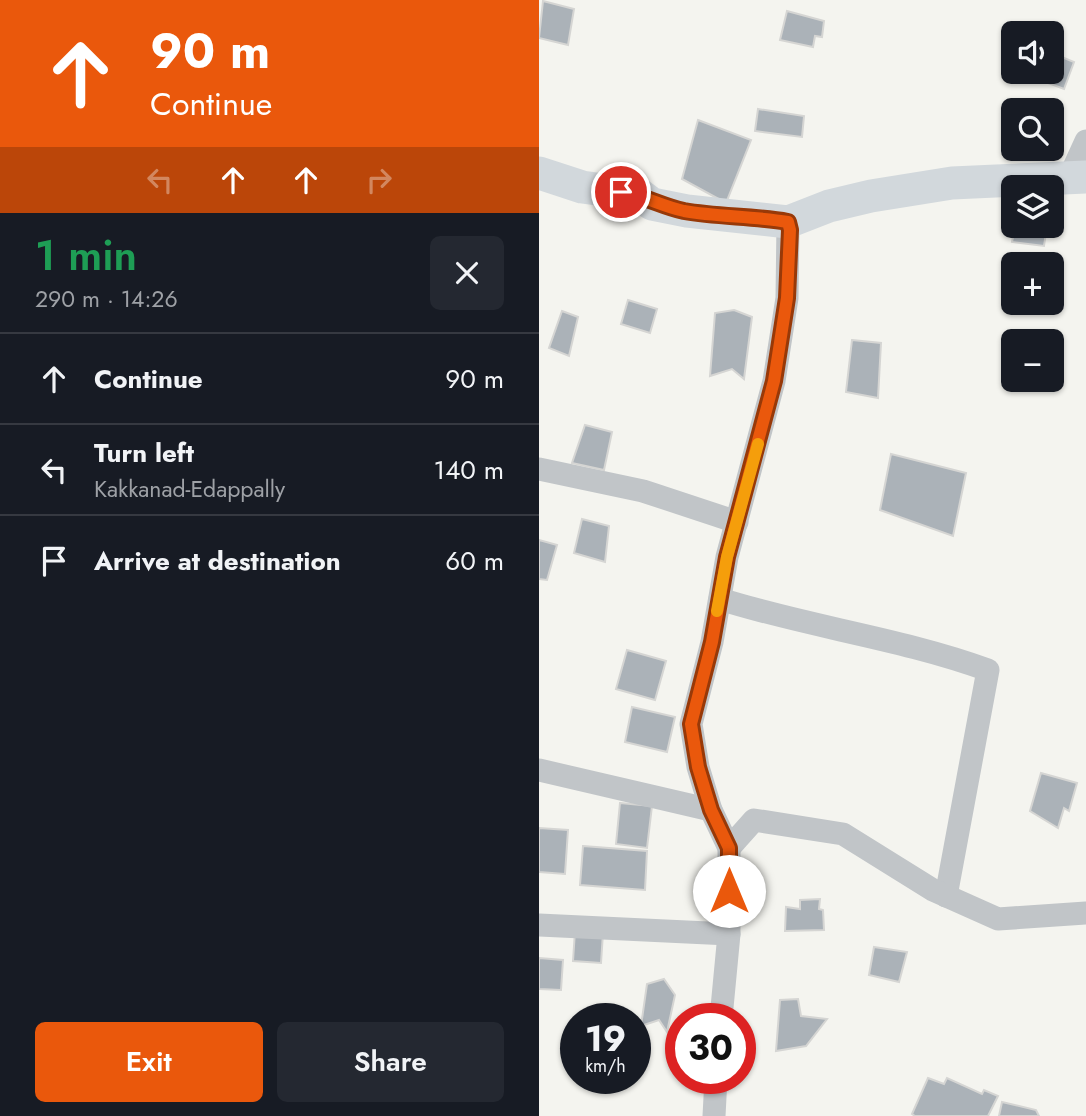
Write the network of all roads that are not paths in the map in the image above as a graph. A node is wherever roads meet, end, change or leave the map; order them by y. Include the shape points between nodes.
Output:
1 (1086, 141) edge
2 (539, 173) edge
3 (1077, 177) edge
4 (788, 222) junction
5 (539, 469) edge
6 (737, 522) junction
7 (720, 599) junction
8 (539, 770) edge
9 (711, 810) junction
10 (729, 848) junction
11 (946, 896) junction
12 (1086, 913) edge
13 (539, 925) edge
14 (729, 934) junction
15 (722, 1003) edge
16 (715, 1094) edge
17 (714, 1116) edge

1 - 3 street
2 - 4 street via 583,187 640,195 652,204 687,211
3 - 4 street via 952,183 871,196
4 - 6 street via 787,298 774,381
5 - 6 street via 643,491
6 - 7 street
7 - 9 street via 691,724
7 - 11 street via 778,618 937,652 988,670
8 - 9 street
9 - 10 street
10 - 11 street via 754,820 843,834
10 - 14 street
11 - 12 street via 998,919
13 - 14 street
14 - 15 street
16 - 17 street

